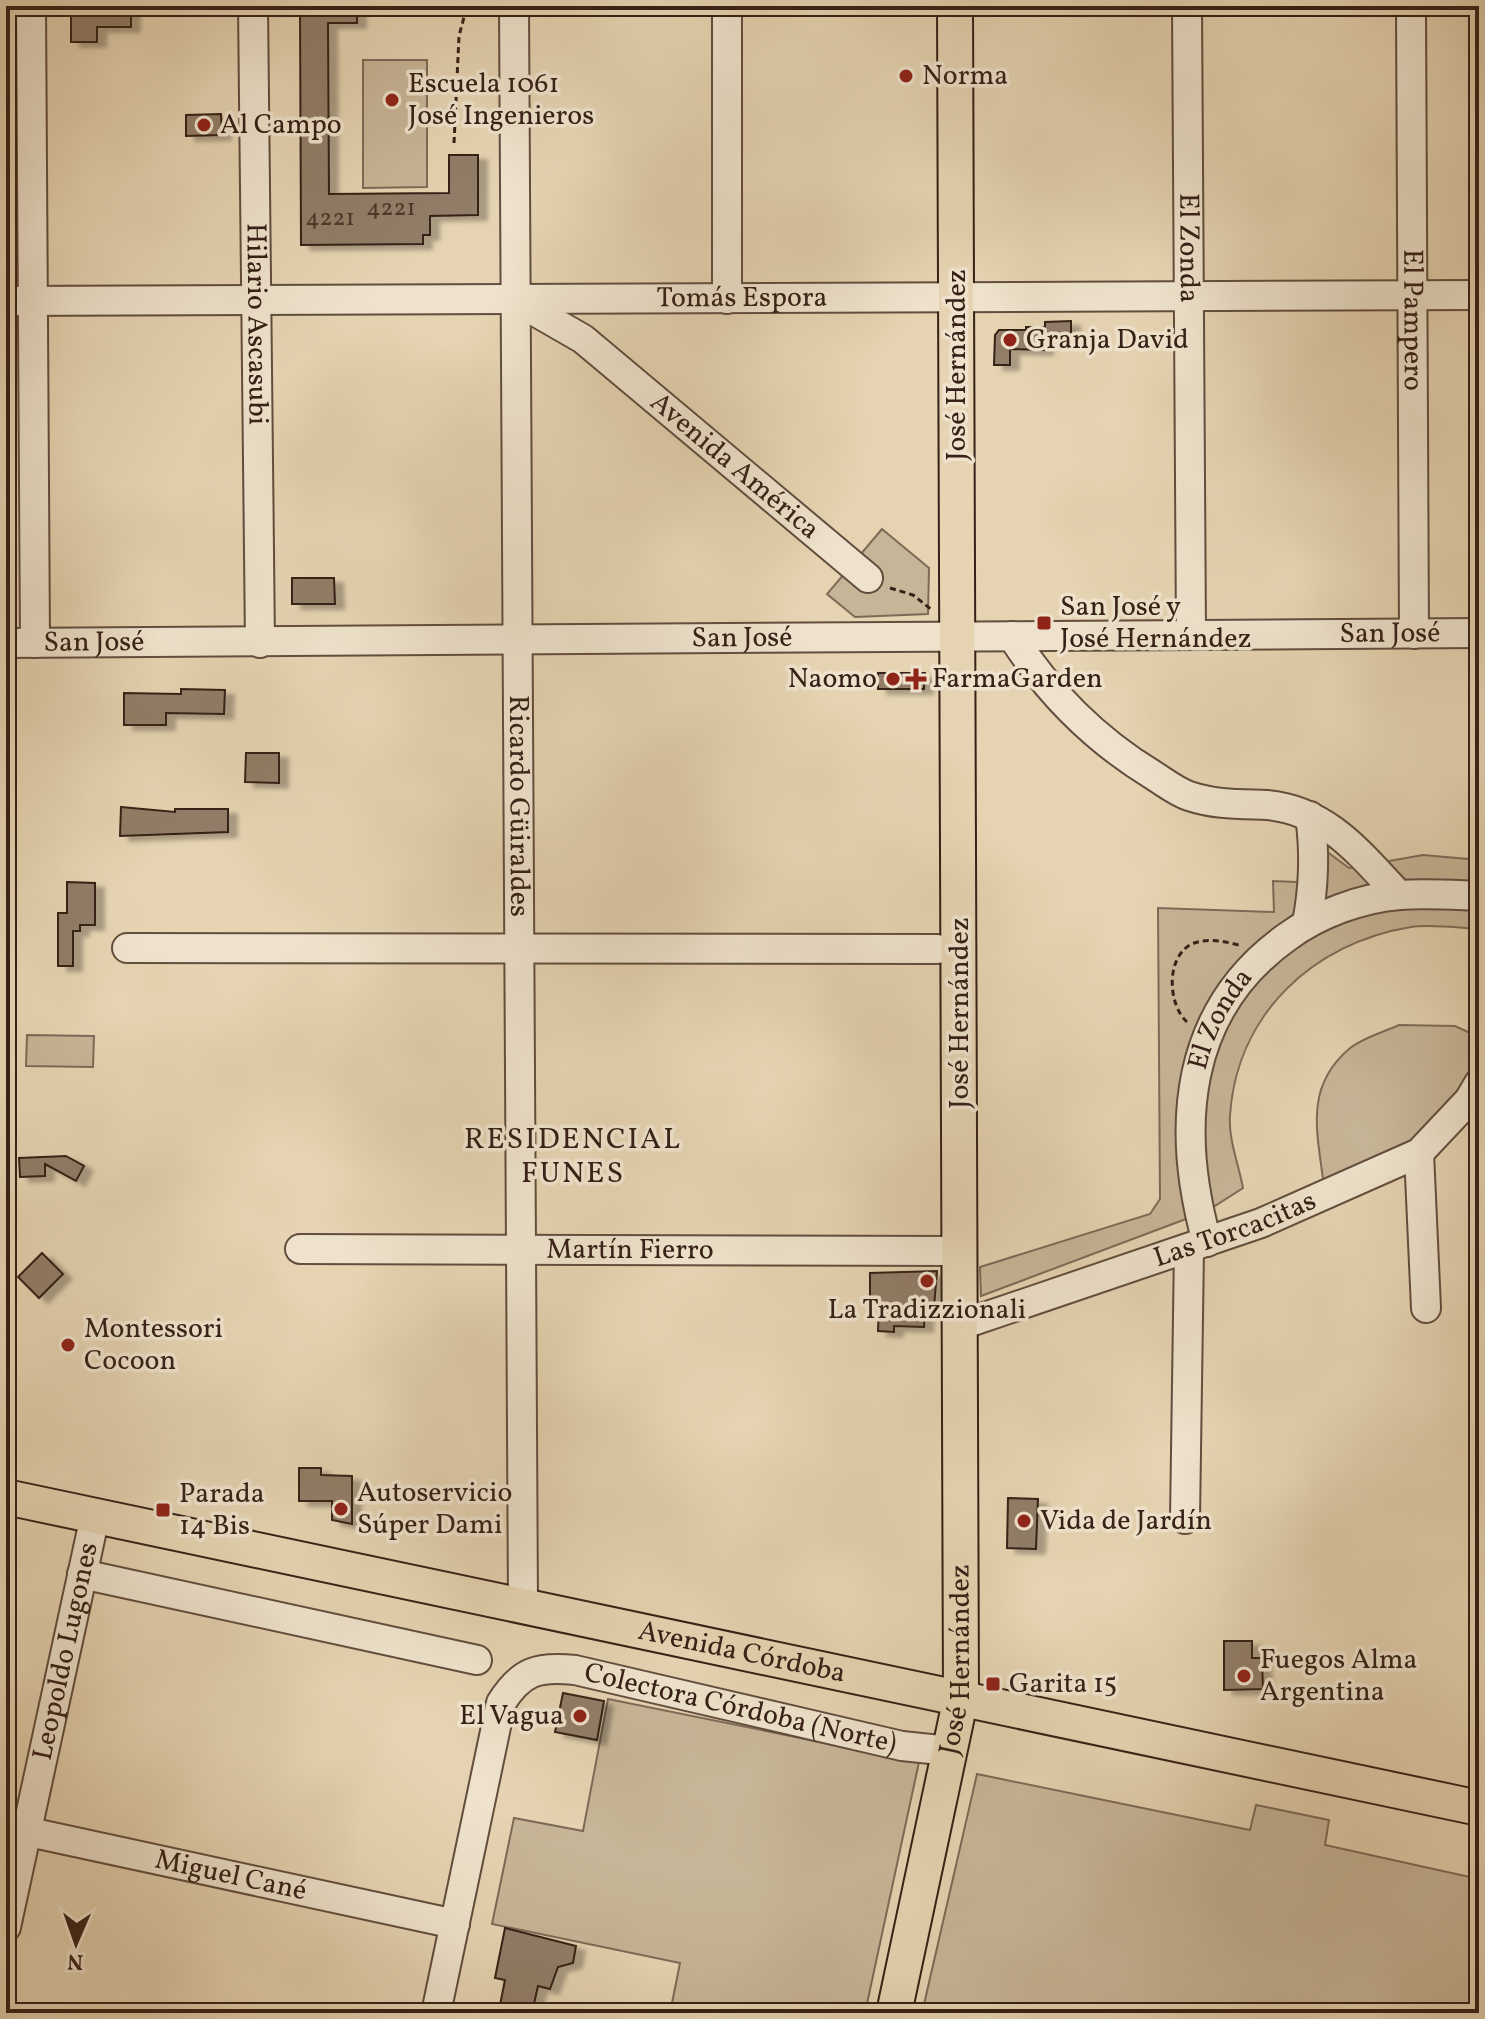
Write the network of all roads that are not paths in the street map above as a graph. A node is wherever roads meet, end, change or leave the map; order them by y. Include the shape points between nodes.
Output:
1 (31, 6) edge
2 (253, 6) edge
3 (514, 6) edge
4 (727, 6) edge
5 (955, 6) edge
6 (1187, 6) edge
7 (1411, 6) edge
8 (1412, 295) junction
9 (1479, 295) edge
10 (1189, 297) junction
11 (957, 298) junction
12 (727, 299) junction
13 (516, 300) junction
14 (20, 301) edge
15 (256, 301) junction
16 (868, 578) road end
17 (958, 627) junction
18 (1479, 633) edge
19 (1414, 634) junction
20 (1191, 635) junction
21 (1012, 636) junction
22 (518, 641) junction
23 (6, 643) edge
24 (35, 643) junction
25 (260, 643) junction
26 (1310, 816) junction
27 (1399, 895) junction
28 (1479, 896) edge
29 (1307, 923) junction
30 (127, 948) dead end
31 (519, 949) junction
32 (937, 949) dead end
33 (1479, 1083) edge
34 (1419, 1153) junction
35 (1198, 1246) junction
36 (300, 1249) dead end
37 (521, 1250) junction
38 (961, 1251) junction
39 (1426, 1308) dead end
40 (961, 1325) junction
41 (6, 1497) edge
42 (95, 1516) junction
43 (1185, 1519) dead end
44 (82, 1574) junction
45 (523, 1606) junction
46 (477, 1660) dead end
47 (961, 1697) junction
48 (950, 1751) junction
49 (1479, 1808) edge
50 (16, 1830) edge
51 (455, 1924) junction
52 (6, 1927) edge
53 (436, 2013) edge
54 (894, 2013) edge

1 - 14 street
2 - 15 street, Hilario Ascasubi
3 - 13 street, Ricardo Güiraldes
4 - 12 street
5 - 11 main road, José Hernández
6 - 10 street, El Zonda
7 - 8 street, El Pampero
8 - 9 street, Tomás Espora
8 - 10 street, Tomás Espora
8 - 19 street, El Pampero
10 - 11 street, Tomás Espora
10 - 20 street, El Zonda
11 - 12 street, Tomás Espora
11 - 17 main road, José Hernández
12 - 13 street, Tomás Espora
13 - 15 street, Tomás Espora
13 - 16 street, Avenida América via 583,339
13 - 22 street, Ricardo Güiraldes
14 - 15 street, Tomás Espora
14 - 24 street
15 - 25 street, Hilario Ascasubi
17 - 21 street, San José
17 - 22 street, San José
17 - 38 main road, José Hernández
18 - 19 street, San José
19 - 20 street, San José
20 - 21 street, San José
21 - 26 street via 1060,702 1111,750 1187,796 1226,805 1270,805
22 - 25 street, San José
22 - 31 street, Ricardo Güiraldes
23 - 24 street, San José
24 - 25 street, San José
26 - 27 street via 1341,833
26 - 29 street via 1314,842
27 - 28 street
27 - 29 street, El Zonda
29 - 35 street, El Zonda via 1265,952 1231,987 1204,1038 1192,1088
30 - 31 street
31 - 32 street
31 - 37 street, Ricardo Güiraldes
33 - 34 street, Las Torcacitas
34 - 35 street, Las Torcacitas
34 - 39 street
35 - 40 street, Las Torcacitas
35 - 43 street, El Zonda
36 - 37 street, Martín Fierro
37 - 38 street, Martín Fierro
37 - 45 street, Ricardo Güiraldes
38 - 40 main road, José Hernández
40 - 47 main road, José Hernández
41 - 42 main road, Avenida Córdoba
42 - 44 street, Leopoldo Lugones
42 - 45 main road, Avenida Córdoba
44 - 46 street
44 - 50 street, Leopoldo Lugones
45 - 47 main road, Avenida Córdoba
47 - 48 main road, José Hernández
47 - 49 main road, Avenida Córdoba
48 - 51 street, Colectora Córdoba (Norte) via 902,1746 575,1670 531,1670 513,1683 501,1703
48 - 54 main road, José Hernández
50 - 51 street, Miguel Cané
50 - 52 street, Leopoldo Lugones
51 - 53 street

